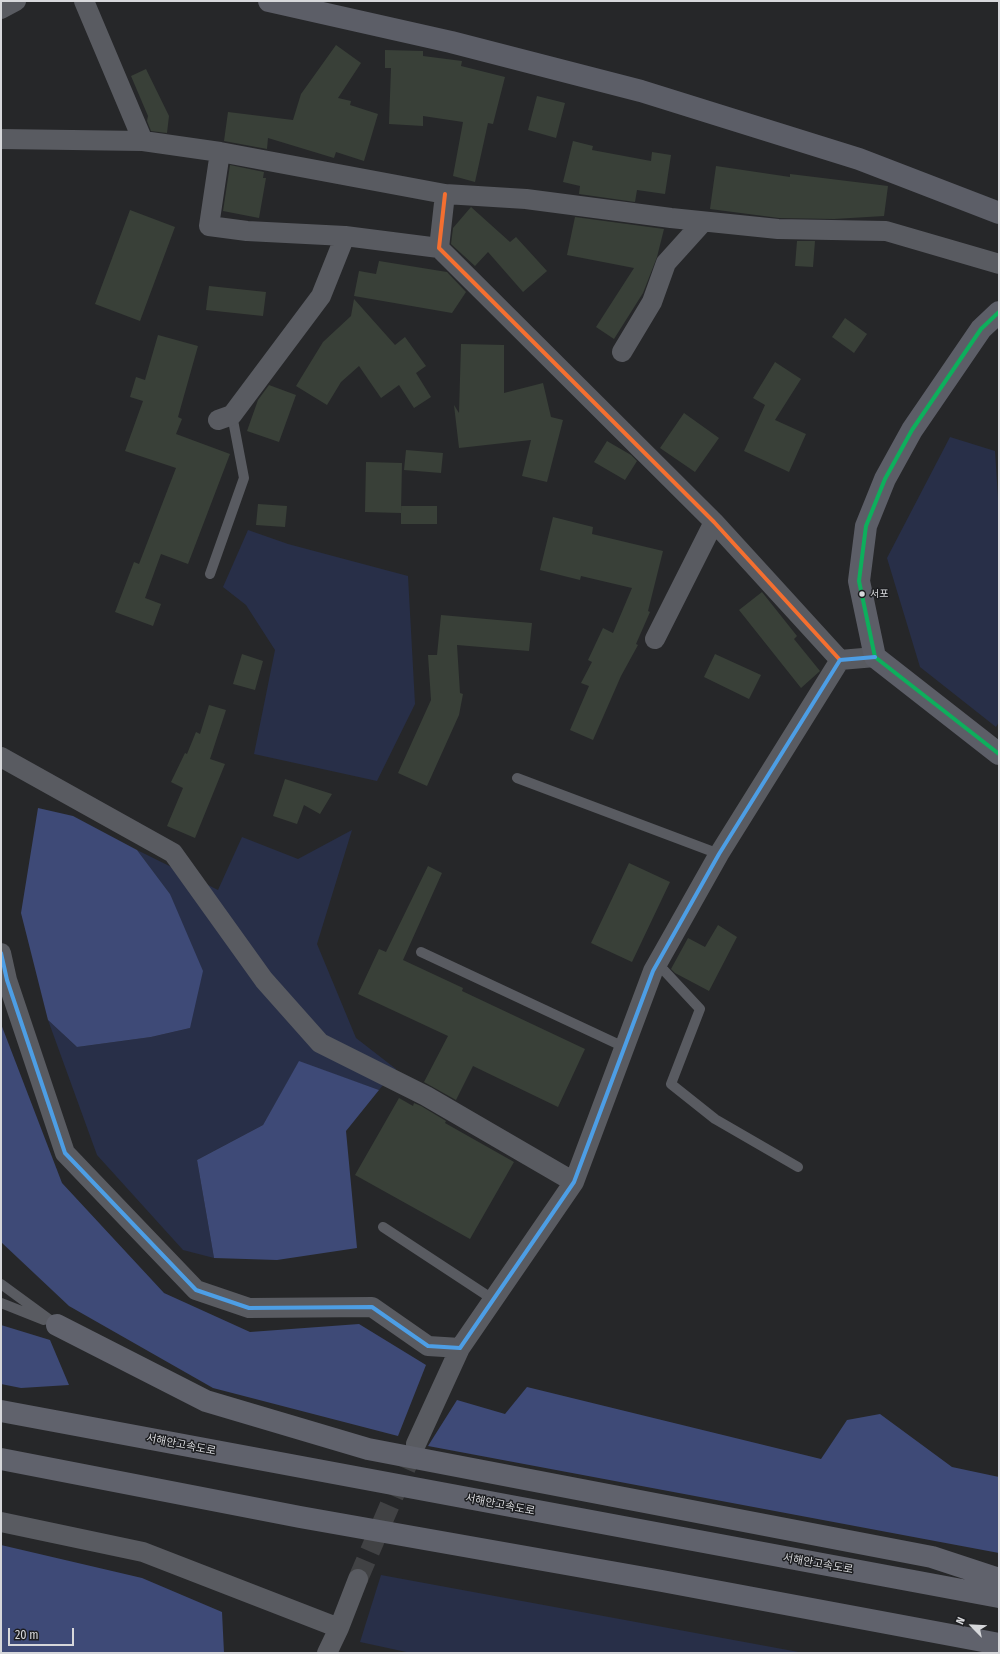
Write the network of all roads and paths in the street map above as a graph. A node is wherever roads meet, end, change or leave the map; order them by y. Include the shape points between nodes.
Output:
1 (16, 1) edge
2 (84, 1) edge
3 (269, 1) edge
4 (1, 9) edge
5 (1, 139) edge
6 (143, 141) junction
7 (220, 152) junction
8 (445, 194) junction
9 (999, 213) edge
10 (703, 222) junction
11 (345, 236) junction
12 (439, 248) junction
13 (999, 264) edge
14 (999, 312) edge
15 (622, 352) dead end
16 (225, 418) joint
17 (714, 522) junction
18 (210, 574) dead end
19 (655, 638) dead end
20 (875, 657) junction
21 (840, 660) junction
22 (999, 754) edge
23 (1, 757) edge
24 (517, 778) dead end
25 (719, 854) junction
26 (421, 952) dead end
27 (1, 953) edge
28 (658, 964) junction
29 (624, 1047) junction
30 (798, 1167) dead end
31 (574, 1182) junction
32 (383, 1227) dead end
33 (1, 1284) edge
34 (494, 1300) junction
35 (1, 1303) edge
36 (57, 1325) junction
37 (460, 1348) junction
38 (1, 1411) edge
39 (416, 1444) tunnel mouth
40 (1, 1458) edge
41 (1, 1522) edge
42 (358, 1579) tunnel mouth
43 (999, 1579) edge
44 (999, 1597) edge
45 (339, 1628) junction
46 (999, 1644) edge
47 (327, 1653) edge

1 - 4 street
2 - 6 street
3 - 9 street via 451,42 641,91 859,159
5 - 6 street
6 - 7 street
7 - 8 street
7 - 11 street via 209,226 248,231
8 - 10 street via 526,199
8 - 12 street
10 - 13 street via 778,229 886,231
10 - 15 street via 666,263 652,302
11 - 12 street
11 - 16 street via 321,296
12 - 17 street
14 - 20 street via 981,329 909,435 885,479 866,526 859,581
16 - 18 lane via 244,478
17 - 19 street
17 - 21 street
20 - 21 street
20 - 22 street
21 - 25 street
23 - 31 street via 173,853 264,980 320,1043 426,1096
24 - 25 lane
25 - 28 street
26 - 29 lane
27 - 37 street via 7,980 65,1153 196,1290 249,1308 372,1307 428,1346
28 - 29 street
28 - 30 lane via 700,1009 671,1084 715,1119
29 - 31 street
31 - 34 street
32 - 34 lane
33 - 36 lane
34 - 37 street
35 - 36 lane
36 - 43 highway via 206,1401 368,1449 932,1557
37 - 39 street
38 - 44 highway, 서해안고속도로
40 - 46 highway via 300,1517
41 - 45 street via 144,1552
42 - 45 street
45 - 47 street

